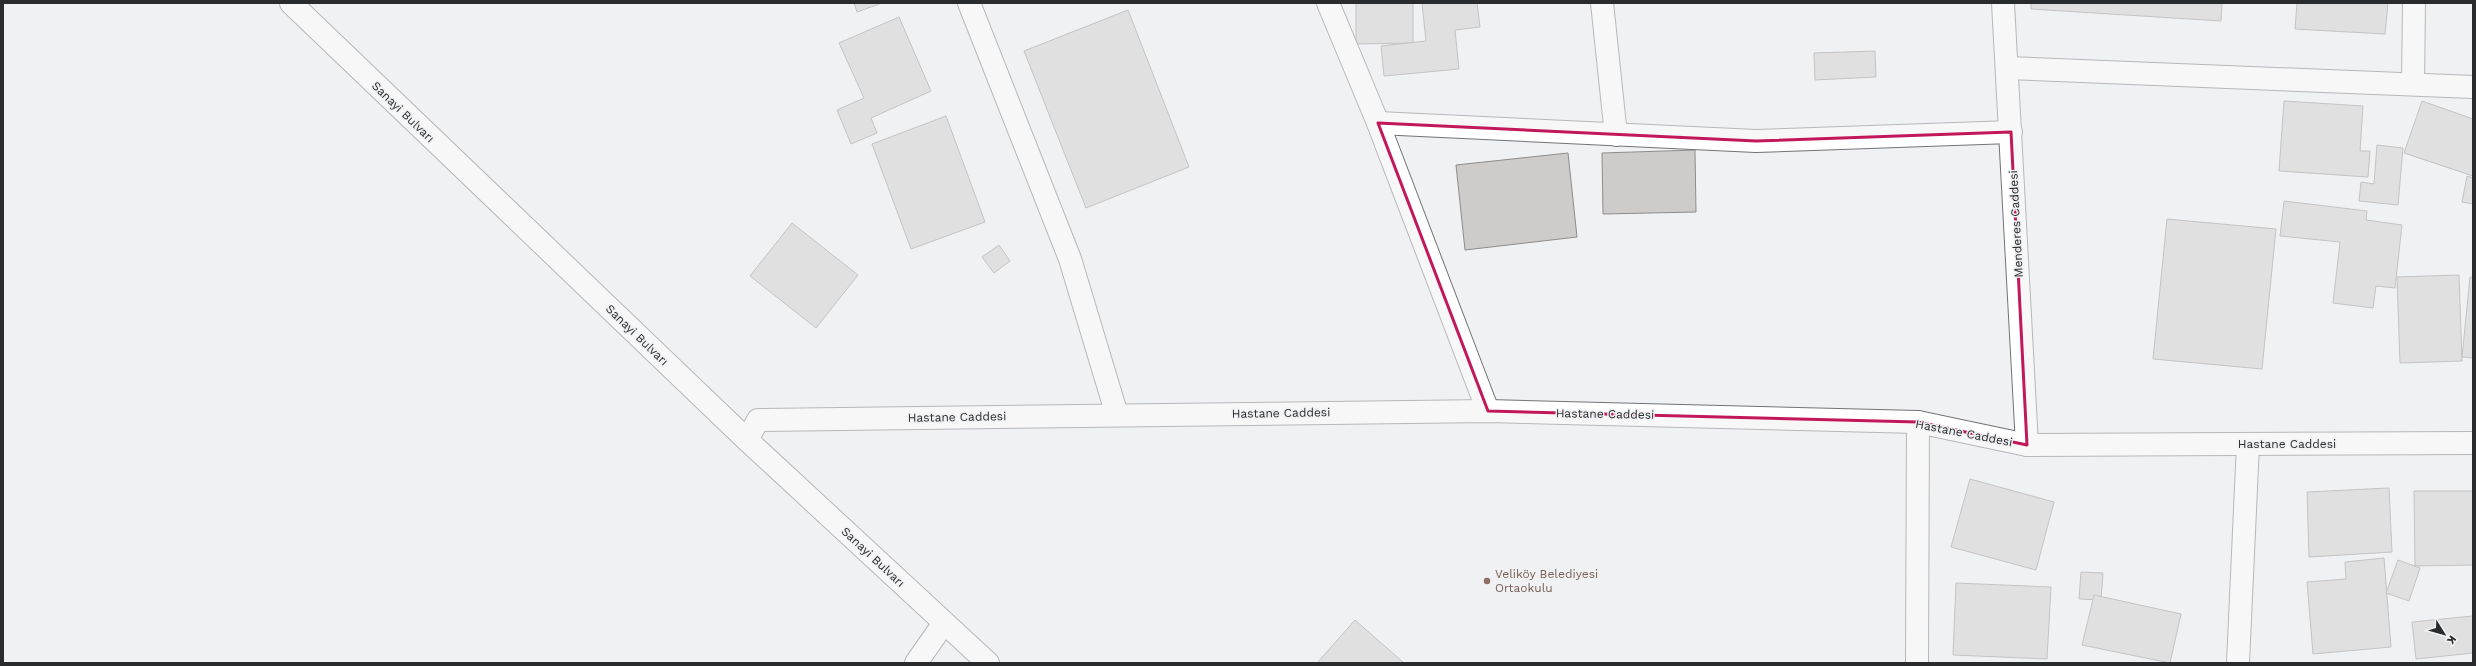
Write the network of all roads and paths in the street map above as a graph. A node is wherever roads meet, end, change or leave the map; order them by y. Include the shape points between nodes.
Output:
1 (291, 3) edge
2 (969, 3) edge
3 (1328, 3) edge
4 (1602, 3) edge
5 (2003, 3) edge
6 (2414, 3) edge
7 (2007, 68) junction
8 (2413, 84) junction
9 (2473, 87) edge
10 (1378, 123) junction
11 (2011, 132) junction
12 (1616, 134) junction
13 (1488, 411) junction
14 (1117, 415) junction
15 (1918, 422) junction
16 (747, 440) junction
17 (2473, 443) edge
18 (2248, 444) junction
19 (2027, 445) junction
20 (944, 623) junction
21 (916, 663) edge
22 (988, 663) edge
23 (1917, 663) edge
24 (2238, 663) edge

1 - 16 street, Sanayi Bulvarı
2 - 14 street via 1070,259
3 - 10 street
4 - 12 street
5 - 7 street, Menderes Caddesi
6 - 8 street
7 - 8 street
7 - 11 street, Menderes Caddesi
8 - 9 street
10 - 12 street
10 - 13 street
11 - 12 street via 1756,141
11 - 19 street, Menderes Caddesi
13 - 14 street, Hastane Caddesi
13 - 15 street, Hastane Caddesi
14 - 16 street, Hastane Caddesi via 758,420
15 - 19 street, Hastane Caddesi
15 - 23 street
16 - 20 street, Sanayi Bulvarı
17 - 18 street, Hastane Caddesi
18 - 19 street, Hastane Caddesi
18 - 24 street
20 - 21 street
20 - 22 street, Sanayi Bulvarı

